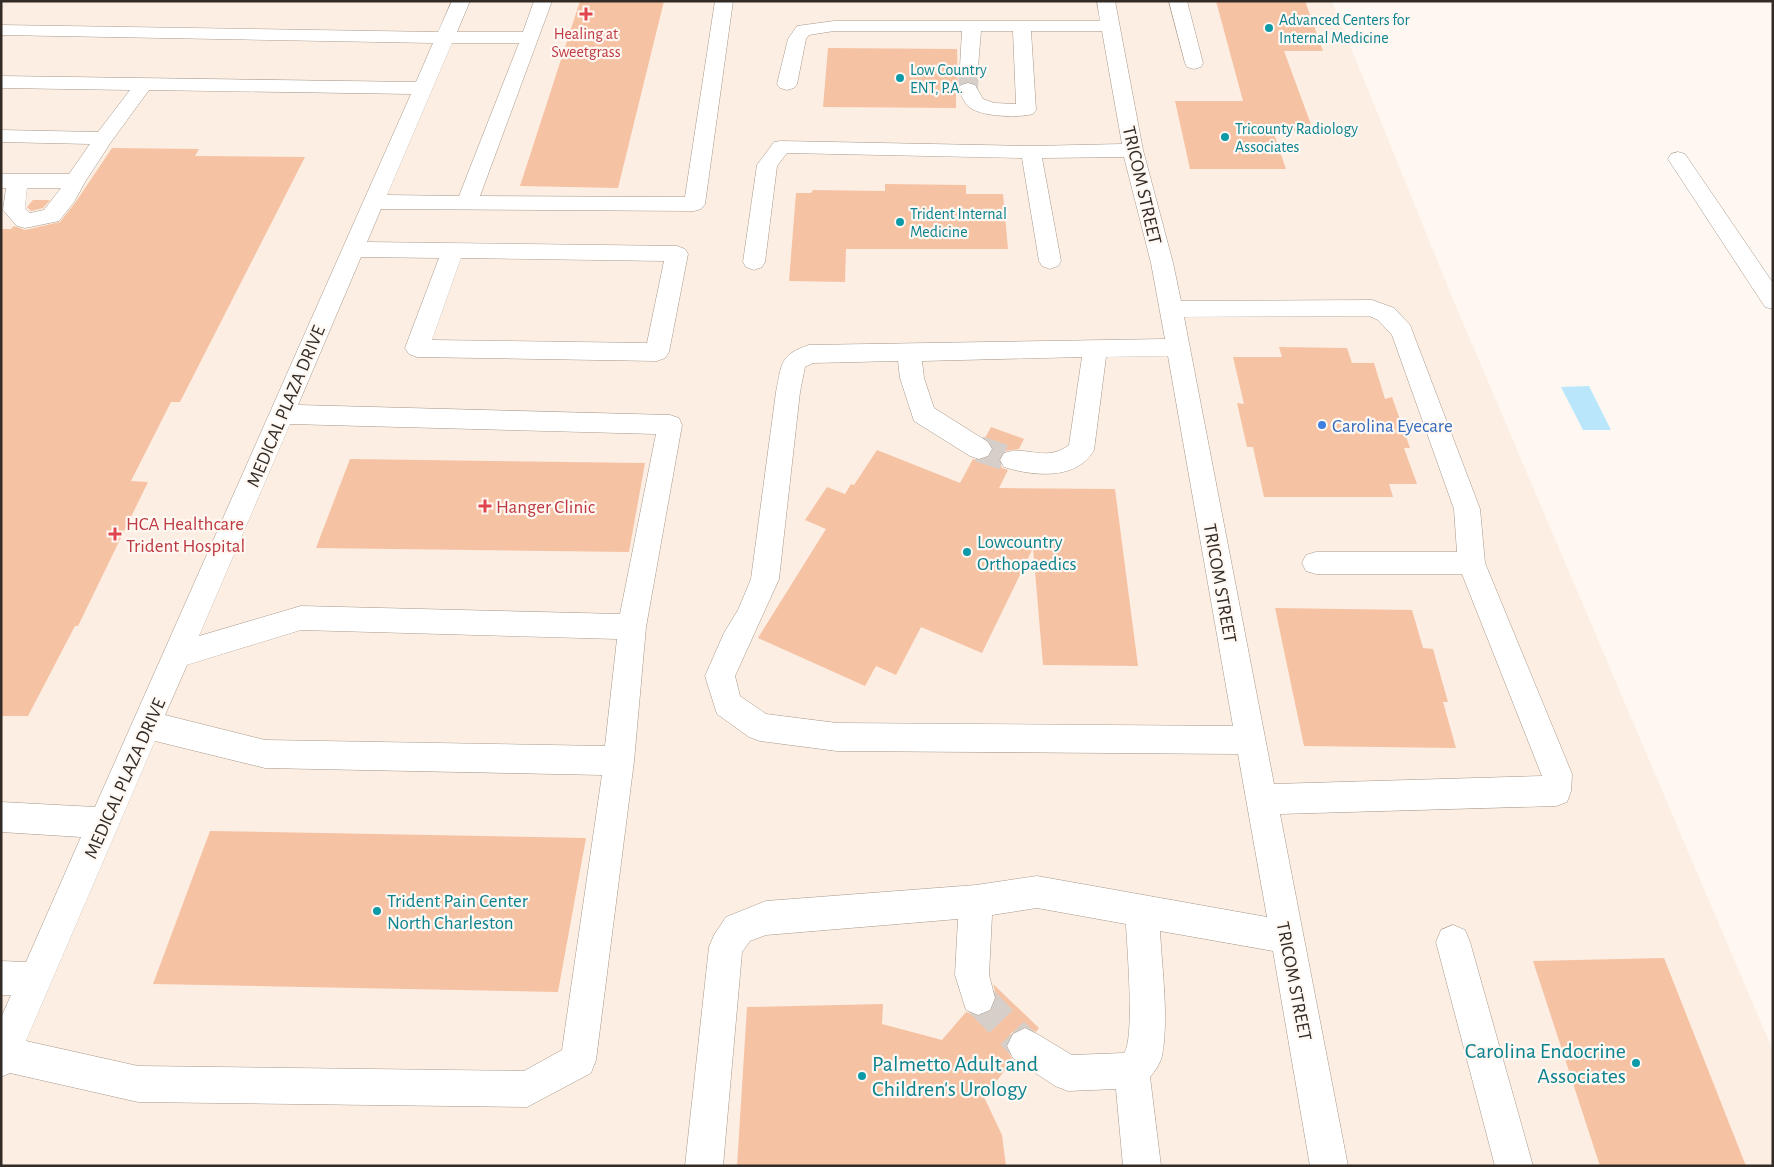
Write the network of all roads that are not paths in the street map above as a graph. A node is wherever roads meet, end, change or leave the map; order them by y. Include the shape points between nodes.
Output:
1 (461, 1) edge
2 (543, 1) edge
3 (724, 1) edge
4 (1178, 1) edge
5 (1109, 14) edge
6 (972, 26) junction
7 (1022, 26) junction
8 (1, 30) edge
9 (530, 37) junction
10 (445, 38) junction
11 (1194, 63) dead end
12 (970, 67) tunnel mouth
13 (1, 82) edge
14 (787, 84) dead end
15 (143, 85) junction
16 (423, 88) junction
17 (968, 88) dead end
18 (1, 136) edge
19 (104, 138) junction
20 (1133, 150) junction
21 (1031, 152) junction
22 (1678, 159) dead end
23 (75, 181) junction
24 (9, 182) edge
25 (374, 202) junction
26 (467, 202) junction
27 (353, 249) junction
28 (453, 250) junction
29 (1050, 261) dead end
30 (754, 262) dead end
31 (1773, 301) edge
32 (1170, 309) junction
33 (1178, 347) junction
34 (1095, 349) junction
35 (909, 352) junction
36 (281, 414) junction
37 (979, 449) tunnel mouth
38 (1013, 460) tunnel mouth
39 (1316, 563) dead end
40 (1471, 563) junction
41 (632, 627) junction
42 (178, 655) junction
43 (148, 725) junction
44 (1250, 740) junction
45 (619, 761) junction
46 (1261, 799) junction
47 (1, 817) edge
48 (105, 823) junction
49 (976, 901) junction
50 (1142, 911) junction
51 (1287, 937) junction
52 (1452, 942) dead end
53 (1, 978) edge
54 (36, 979) junction
55 (975, 986) dead end
56 (1025, 1046) tunnel mouth
57 (2, 1056) edge
58 (1132, 1071) junction
59 (704, 1166) edge
60 (1142, 1166) edge
61 (1329, 1166) edge
62 (1514, 1166) edge

1 - 10 street, MEDICAL PLAZA DRIVE
2 - 9 street
3 - 26 street via 694,204
4 - 11 street
5 - 7 street
5 - 20 street, TRICOM STREET
6 - 7 street
6 - 12 street
6 - 14 street via 834,26 803,30 797,38
7 - 17 street via 1026,110 992,109 976,102
8 - 10 street
9 - 10 street
9 - 26 street
10 - 16 street, MEDICAL PLAZA DRIVE
13 - 15 street
15 - 16 street
15 - 19 street
16 - 25 street, MEDICAL PLAZA DRIVE
18 - 19 street
19 - 23 street
20 - 21 street
20 - 32 street, TRICOM STREET via 1162,263
21 - 29 street
21 - 30 street via 780,147 767,165
22 - 31 street
23 - 24 street
23 - 24 street via 67,198 51,216 25,220 14,210
25 - 26 street
25 - 27 street, MEDICAL PLAZA DRIVE
27 - 28 street
27 - 36 street, MEDICAL PLAZA DRIVE
28 - 28 street via 677,254 657,352 417,348
32 - 33 street, TRICOM STREET
32 - 40 street via 1372,308 1386,314 1402,331 1467,509
33 - 34 street
33 - 44 street, TRICOM STREET
34 - 35 street
34 - 38 street via 1081,450 1070,460 1054,465
35 - 37 street via 912,378 923,414
35 - 44 street via 808,354 794,362 765,580 720,676 728,704 760,727 837,737
36 - 41 street via 670,425
36 - 42 street, MEDICAL PLAZA DRIVE
39 - 40 street
40 - 46 street via 1557,774 1556,791
41 - 42 street via 301,618
41 - 45 street
42 - 43 street, MEDICAL PLAZA DRIVE
43 - 45 street via 265,754
43 - 48 street, MEDICAL PLAZA DRIVE
44 - 46 street, TRICOM STREET
45 - 57 street via 578,1060 527,1089 138,1084
46 - 51 street, TRICOM STREET
47 - 48 street
48 - 54 street, MEDICAL PLAZA DRIVE
49 - 50 street via 1037,892
49 - 55 street
49 - 59 street via 766,918 738,930 726,947
50 - 51 street
50 - 58 street via 1147,1022 1144,1057
51 - 61 street, TRICOM STREET
52 - 62 street
53 - 54 street
54 - 57 street, MEDICAL PLAZA DRIVE
56 - 58 street via 1068,1073
58 - 60 street

